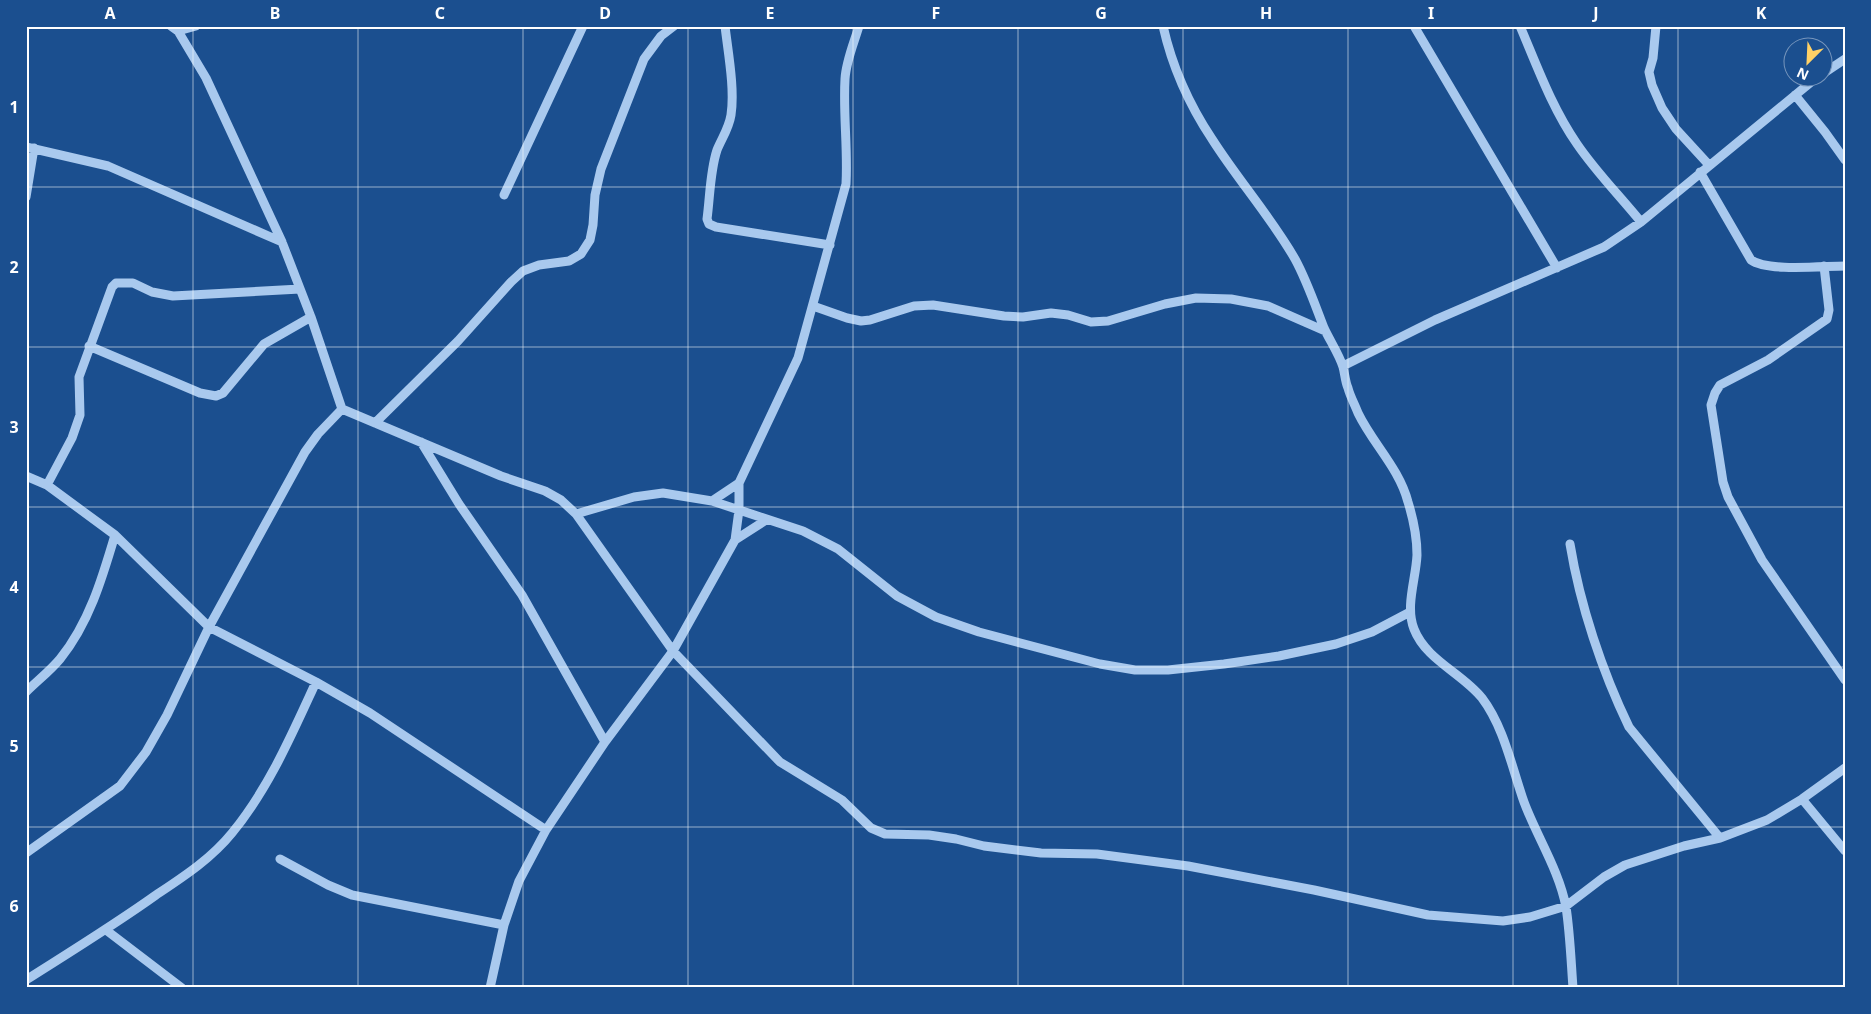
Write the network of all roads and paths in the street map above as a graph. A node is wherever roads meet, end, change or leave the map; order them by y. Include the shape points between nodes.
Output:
1 (196, 26) edge
2 (583, 26) edge
3 (674, 26) edge
4 (725, 26) edge
5 (859, 26) edge
6 (1163, 26) edge
7 (1414, 26) edge
8 (1520, 26) edge
9 (1656, 26) edge
10 (174, 29) edge
11 (1845, 59) edge
12 (1834, 66) edge
13 (1804, 88) edge
14 (1795, 95) junction
15 (30, 148) edge
16 (1845, 160) edge
17 (1709, 165) junction
18 (1700, 172) junction
19 (504, 195) dead end
20 (26, 197) edge
21 (1641, 222) junction
22 (282, 242) junction
23 (830, 245) junction
24 (1824, 266) junction
25 (1845, 266) edge
26 (1557, 268) junction
27 (300, 289) junction
28 (813, 306) junction
29 (311, 317) junction
30 (1325, 331) junction
31 (89, 346) junction
32 (1343, 366) junction
33 (342, 409) junction
34 (375, 423) junction
35 (421, 442) junction
36 (26, 476) edge
37 (739, 483) junction
38 (47, 485) junction
39 (712, 501) junction
40 (739, 510) junction
41 (576, 514) junction
42 (766, 520) junction
43 (115, 535) junction
44 (735, 540) junction
45 (1570, 544) dead end
46 (1410, 612) junction
47 (209, 627) junction
48 (673, 651) junction
49 (1845, 680) edge
50 (316, 682) junction
51 (26, 692) edge
52 (605, 742) junction
53 (1845, 768) edge
54 (1802, 799) junction
55 (546, 830) junction
56 (1720, 838) junction
57 (1845, 851) edge
58 (26, 853) edge
59 (280, 859) dead end
60 (1566, 906) junction
61 (504, 925) junction
62 (106, 930) junction
63 (26, 980) edge
64 (182, 988) edge
65 (490, 988) edge
66 (1573, 988) edge

1 - 10 street
2 - 19 street
3 - 34 street via 661,36 640,68 601,169 590,240 581,254 569,261 523,271
4 - 23 street via 731,115 713,169 709,224
5 - 23 street via 845,77 846,184
6 - 30 street via 1188,99 1295,260
7 - 26 street
8 - 21 street via 1541,77 1578,145
9 - 17 street via 1649,72 1652,85 1676,129
10 - 22 street via 209,86
11 - 12 street
13 - 14 street
14 - 16 street
14 - 17 street
15 - 20 street
15 - 22 street via 108,166
17 - 18 street
18 - 21 street
18 - 24 street via 1751,260 1778,266
21 - 26 street via 1604,247
22 - 27 street
23 - 28 street
24 - 25 street
24 - 49 street via 1829,310 1827,319 1768,360 1720,385 1711,405 1728,497 1762,560
26 - 32 street via 1435,320
27 - 29 street
27 - 31 street via 173,296 152,292 133,283 116,283
28 - 30 street via 861,321 914,306 933,305 1004,316 1052,314 1091,322 1108,321 1196,298 1231,299 1268,306
28 - 37 street via 798,358
29 - 31 street via 264,344 223,393 216,396 200,393
29 - 33 street
30 - 32 street
31 - 38 street via 79,377 80,414 72,438
32 - 46 street via 1347,387 1360,416 1400,479 1408,500 1417,553
33 - 34 street
33 - 47 street via 305,452
34 - 35 street
35 - 41 street via 545,491
35 - 52 street via 522,595
36 - 38 street
37 - 39 street
37 - 40 street
38 - 43 street
39 - 40 street
39 - 41 street via 663,493 634,496
40 - 42 street
40 - 44 street
41 - 48 street
42 - 44 street
42 - 46 street via 803,531 838,550 897,596 936,617 979,632 1135,670 1224,664 1308,650 1372,632
43 - 47 street
43 - 51 street via 86,620 60,660
44 - 48 street
45 - 56 street via 1576,578 1620,708 1630,727
46 - 60 street via 1421,643 1467,682 1496,721
47 - 50 street
47 - 58 street via 167,716 146,752 120,786
48 - 52 street
48 - 60 street via 780,762 842,800 871,828 885,834 929,835 1041,853 1097,854 1188,866 1428,915 1503,921
50 - 55 street via 370,713
50 - 62 street via 279,761 258,798 231,834 208,858
52 - 55 street
53 - 54 street
54 - 56 street via 1767,820
54 - 57 street
55 - 61 street via 519,882
56 - 60 street via 1625,865
59 - 61 street via 352,895
60 - 66 street
61 - 65 street
62 - 63 street
62 - 64 street

